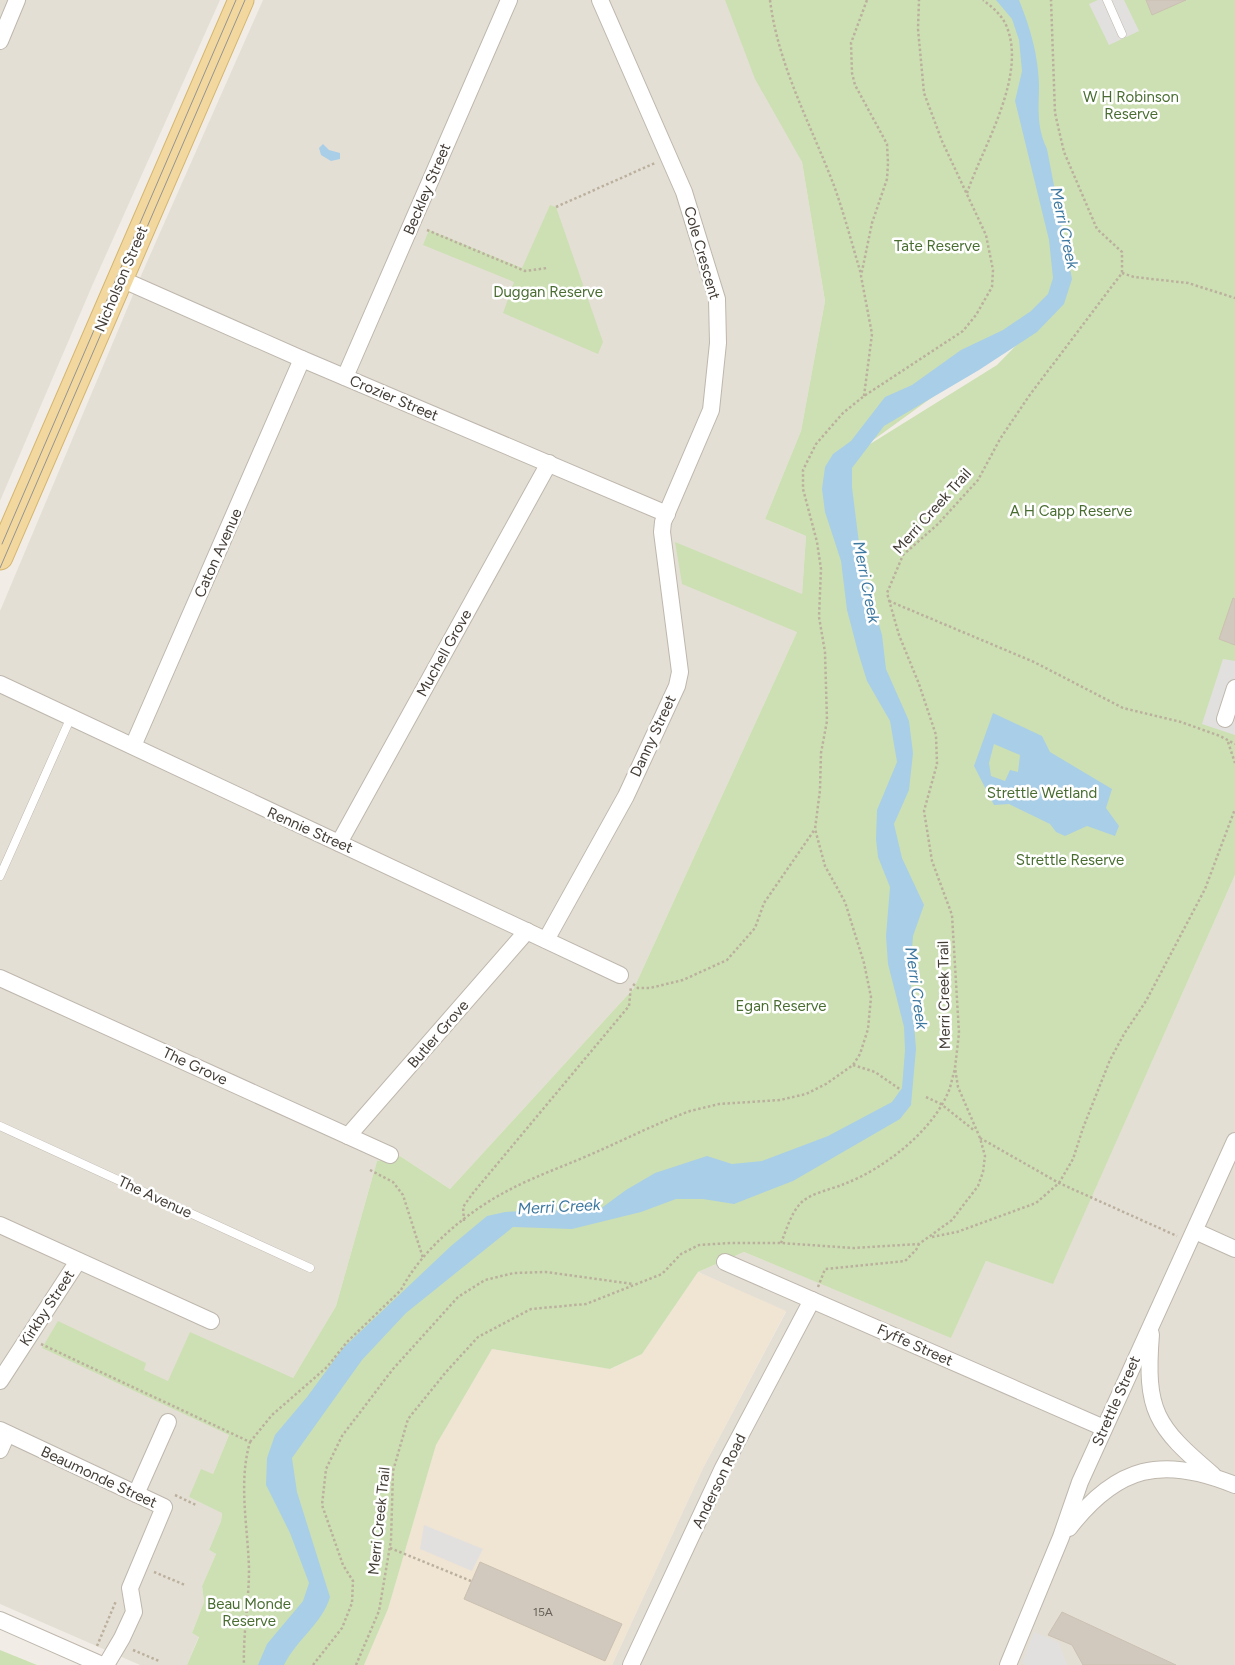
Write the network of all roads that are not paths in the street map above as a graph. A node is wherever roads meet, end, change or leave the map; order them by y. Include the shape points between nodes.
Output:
1 (18, 0) edge
2 (241, 0) edge
3 (509, 0) edge
4 (600, 0) edge
5 (1106, 0) edge
6 (1122, 34) dead end
7 (0, 40) edge
8 (121, 279) junction
9 (302, 359) junction
10 (345, 377) junction
11 (549, 463) junction
12 (667, 514) junction
13 (0, 557) edge
14 (0, 684) edge
15 (1235, 688) edge
16 (71, 717) junction
17 (1225, 719) dead end
18 (133, 746) junction
19 (339, 843) junction
20 (0, 876) edge
21 (527, 931) junction
22 (546, 940) junction
23 (0, 978) edge
24 (625, 979) road end
25 (0, 1126) edge
26 (348, 1136) junction
27 (1235, 1142) edge
28 (390, 1155) dead end
29 (0, 1225) edge
30 (1192, 1236) junction
31 (1235, 1249) edge
32 (78, 1261) junction
33 (725, 1262) dead end
34 (310, 1268) dead end
35 (812, 1300) junction
36 (211, 1321) dead end
37 (1151, 1323) junction
38 (0, 1381) edge
39 (168, 1422) dead end
40 (1104, 1428) junction
41 (4, 1432) edge
42 (0, 1450) edge
43 (1215, 1477) junction
44 (1235, 1485) edge
45 (136, 1494) junction
46 (1062, 1537) junction
47 (0, 1620) edge
48 (110, 1658) edge
49 (102, 1665) edge
50 (631, 1665) edge
51 (1008, 1665) edge

1 - 7 street
2 - 8 main road, Nicholson Street
3 - 10 street, Beckley Street
4 - 12 street, Cole Crescent via 688,203 716,288 718,343 712,400 707,422
5 - 6 lane
8 - 9 street, Crozier Street
8 - 13 main road, Nicholson Street
9 - 10 street, Crozier Street
9 - 18 street, Caton Avenue
10 - 11 street, Crozier Street
11 - 12 street, Crozier Street
11 - 19 street, Muchell Grove
12 - 22 street, Danny Street via 662,532 680,666 677,686 626,796
14 - 16 street, Rennie Street
15 - 17 street
16 - 18 street, Rennie Street
16 - 20 lane
18 - 19 street, Rennie Street
19 - 21 street, Rennie Street
21 - 22 street, Rennie Street
21 - 26 street, Butler Grove
22 - 24 street, Rennie Street
23 - 26 street, The Grove
25 - 34 lane, The Avenue
26 - 28 street, The Grove
27 - 30 street, Strettle Street
29 - 32 street
30 - 31 street
30 - 37 street, Strettle Street
32 - 36 street
32 - 38 street, Kirkby Street
33 - 35 street, Fyffe Street
35 - 40 street, Fyffe Street
35 - 50 street, Anderson Road via 724,1468
37 - 40 street, Strettle Street
37 - 43 street via 1150,1389 1160,1421 1184,1451
39 - 45 street
40 - 46 street, Strettle Street via 1080,1482
41 - 42 street
41 - 45 street, Beaumonde Street
43 - 44 street
43 - 46 street via 1160,1469 1127,1477 1094,1498
45 - 48 street, Beaumonde Street via 164,1507 130,1588 134,1612
46 - 51 street, Strettle Street
47 - 49 street

